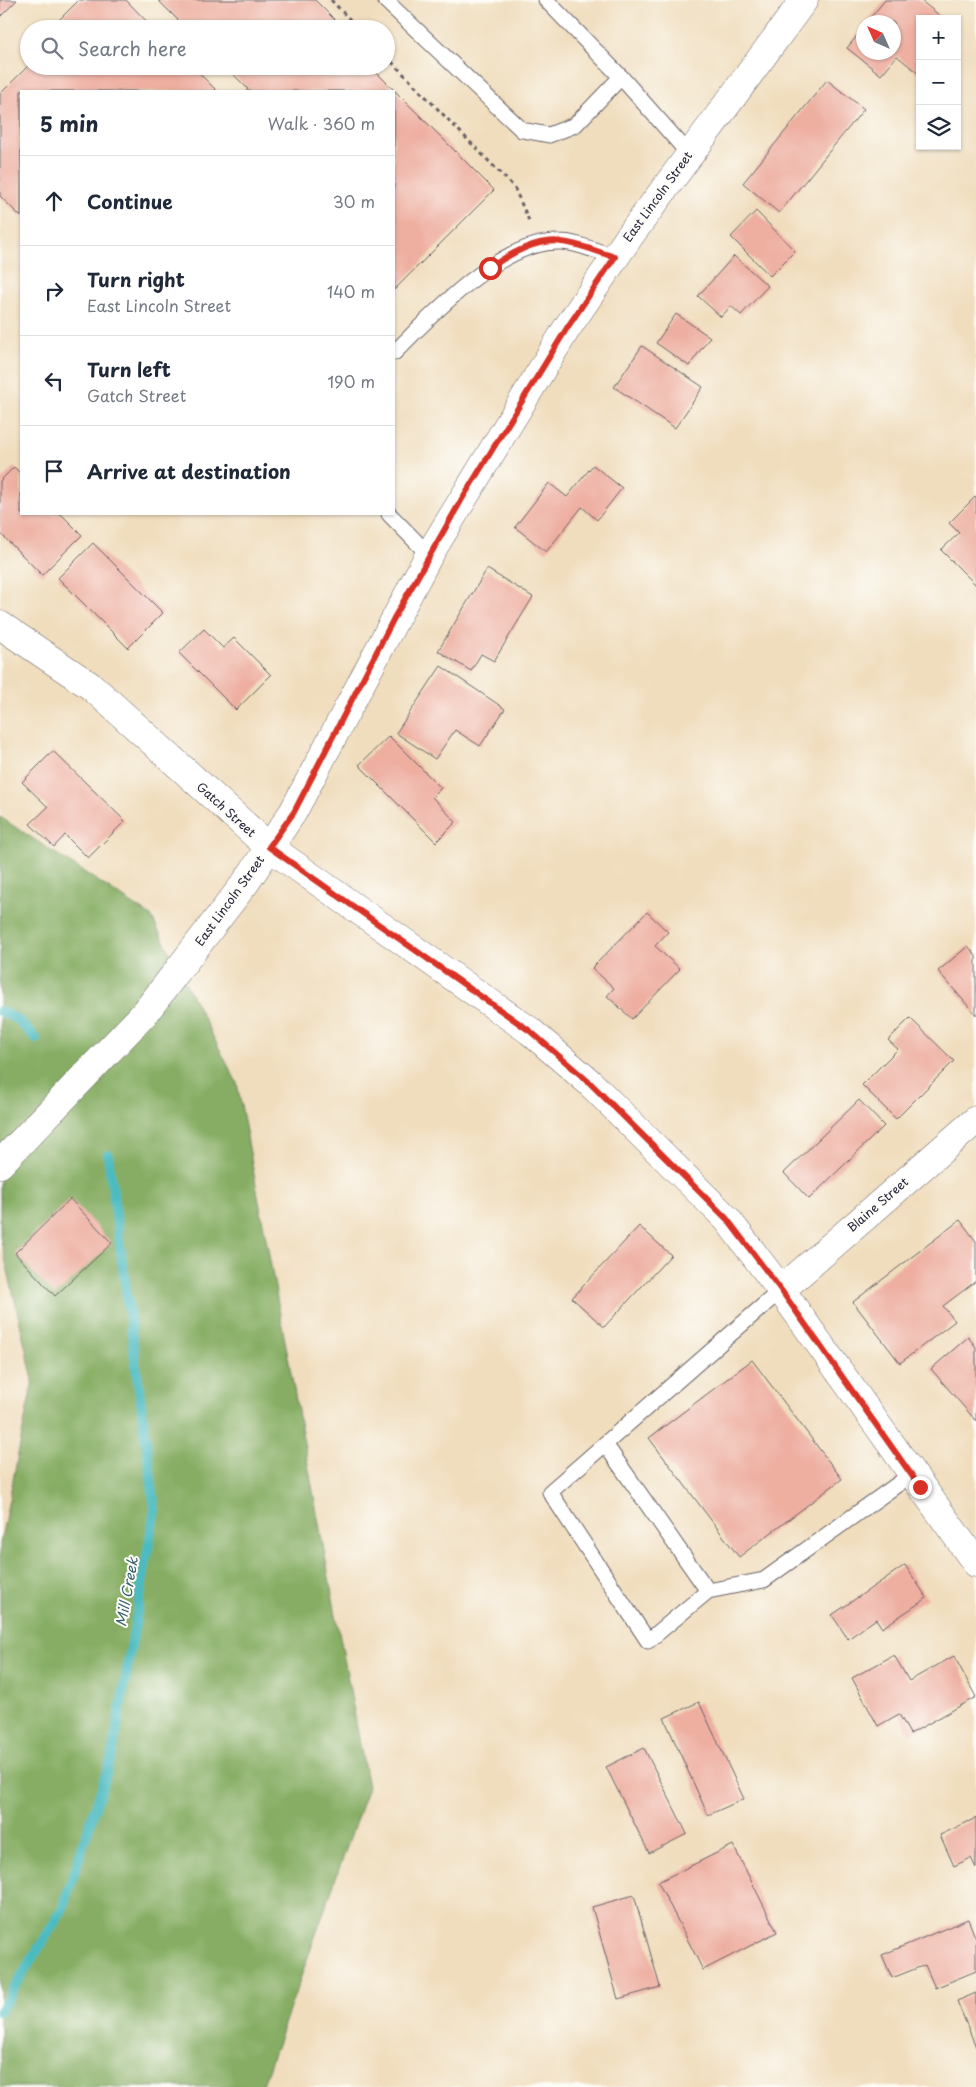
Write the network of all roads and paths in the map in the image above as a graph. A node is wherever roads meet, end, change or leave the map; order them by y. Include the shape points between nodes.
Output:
1 (331, 0) edge
2 (385, 0) edge
3 (546, 0) edge
4 (804, 0) edge
5 (350, 20) edge
6 (395, 65) edge
7 (621, 76) junction
8 (690, 154) junction
9 (539, 243) junction
10 (615, 257) junction
11 (395, 352) edge
12 (390, 515) edge
13 (429, 555) junction
14 (0, 624) edge
15 (269, 847) junction
16 (976, 1120) edge
17 (0, 1164) edge
18 (781, 1290) junction
19 (605, 1444) junction
20 (912, 1474) junction
21 (976, 1563) edge
22 (708, 1591) junction

1 - 5 path
2 - 7 lane via 522,130 549,135 575,125
3 - 7 lane
4 - 8 street, East Lincoln Street
6 - 9 path via 514,187
7 - 8 lane
8 - 10 street, East Lincoln Street
9 - 10 lane via 561,241
9 - 11 lane via 504,258 447,300
10 - 13 street, East Lincoln Street via 567,328
12 - 13 lane
13 - 15 street, East Lincoln Street via 294,812
14 - 15 street, Gatch Street via 92,687
15 - 17 street, East Lincoln Street via 164,992
15 - 18 street, Gatch Street via 530,1031 590,1083 719,1211
16 - 18 street, Blaine Street
18 - 19 lane
18 - 20 street, Gatch Street
19 - 22 lane
19 - 22 lane via 550,1492 648,1642
20 - 21 street, Gatch Street
20 - 22 lane via 764,1580

